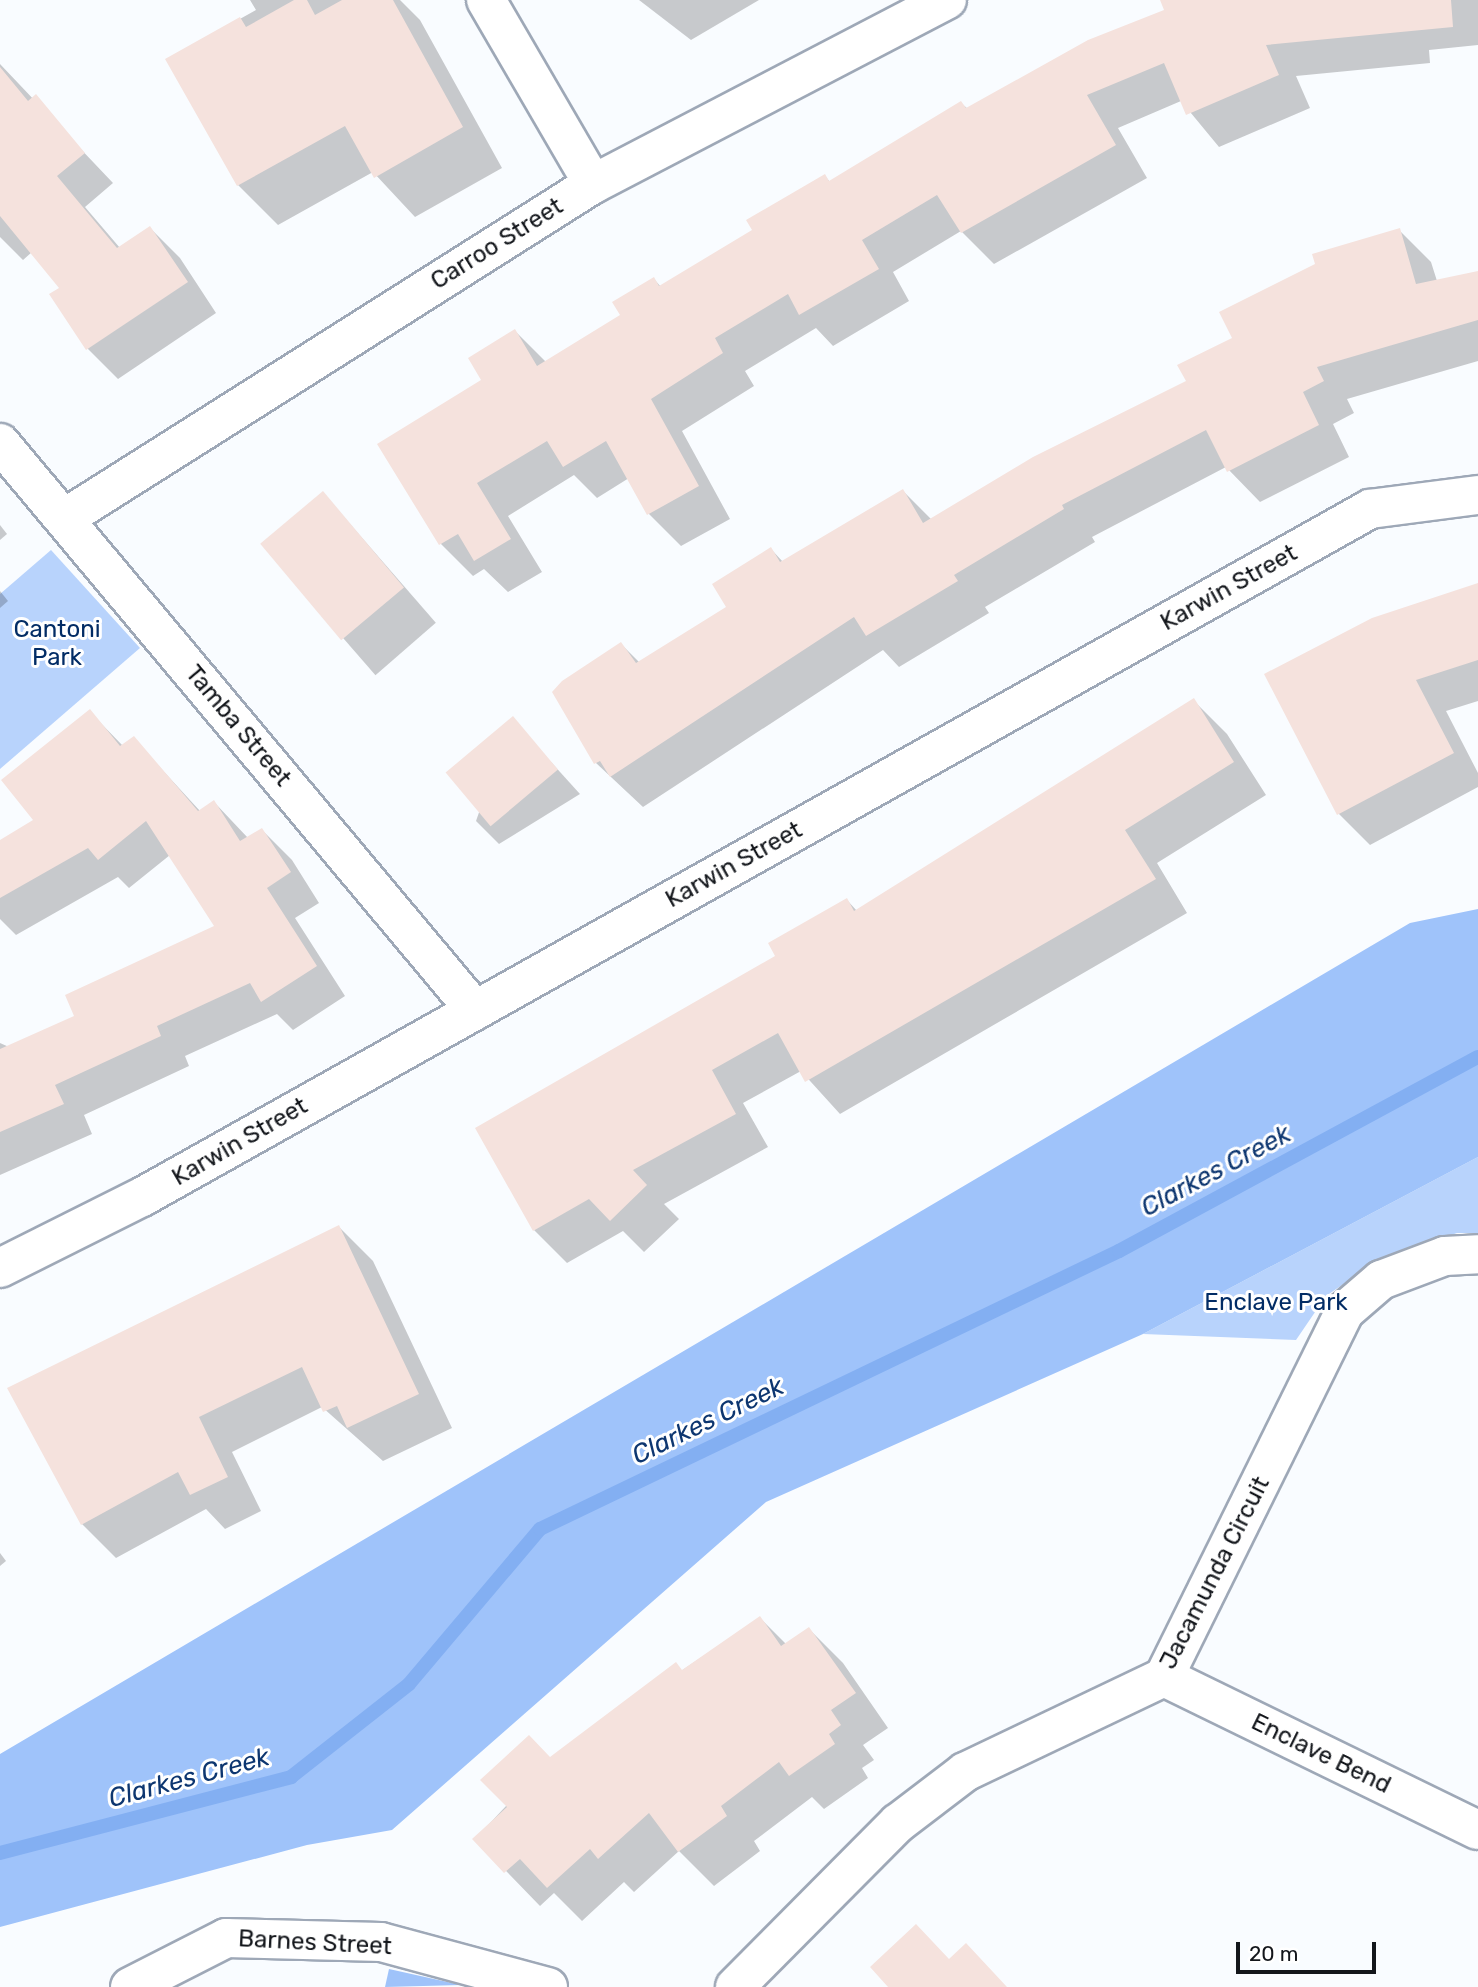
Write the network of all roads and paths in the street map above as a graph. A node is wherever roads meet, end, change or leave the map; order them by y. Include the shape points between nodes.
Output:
1 (486, 0) edge
2 (947, 0) edge
3 (593, 184) junction
4 (0, 443) edge
5 (1478, 495) edge
6 (65, 518) junction
7 (475, 1010) junction
8 (1478, 1254) edge
9 (0, 1268) edge
10 (1164, 1677) junction
11 (1478, 1830) edge
12 (130, 1987) edge
13 (548, 1987) edge
14 (735, 1987) edge

1 - 3 street
2 - 3 street, Carroo Street
3 - 6 street, Carroo Street
4 - 6 street, Tamba Street
5 - 7 street, Karwin Street via 1370,509
6 - 7 street, Tamba Street
7 - 9 street, Karwin Street via 142,1198
8 - 10 street, Jacamunda Circuit via 1445,1256 1381,1280 1345,1311
10 - 11 street, Enclave Bend
10 - 14 street, Jacamunda Circuit via 965,1772 889,1832
12 - 13 street, Barnes Street via 226,1938 381,1942

